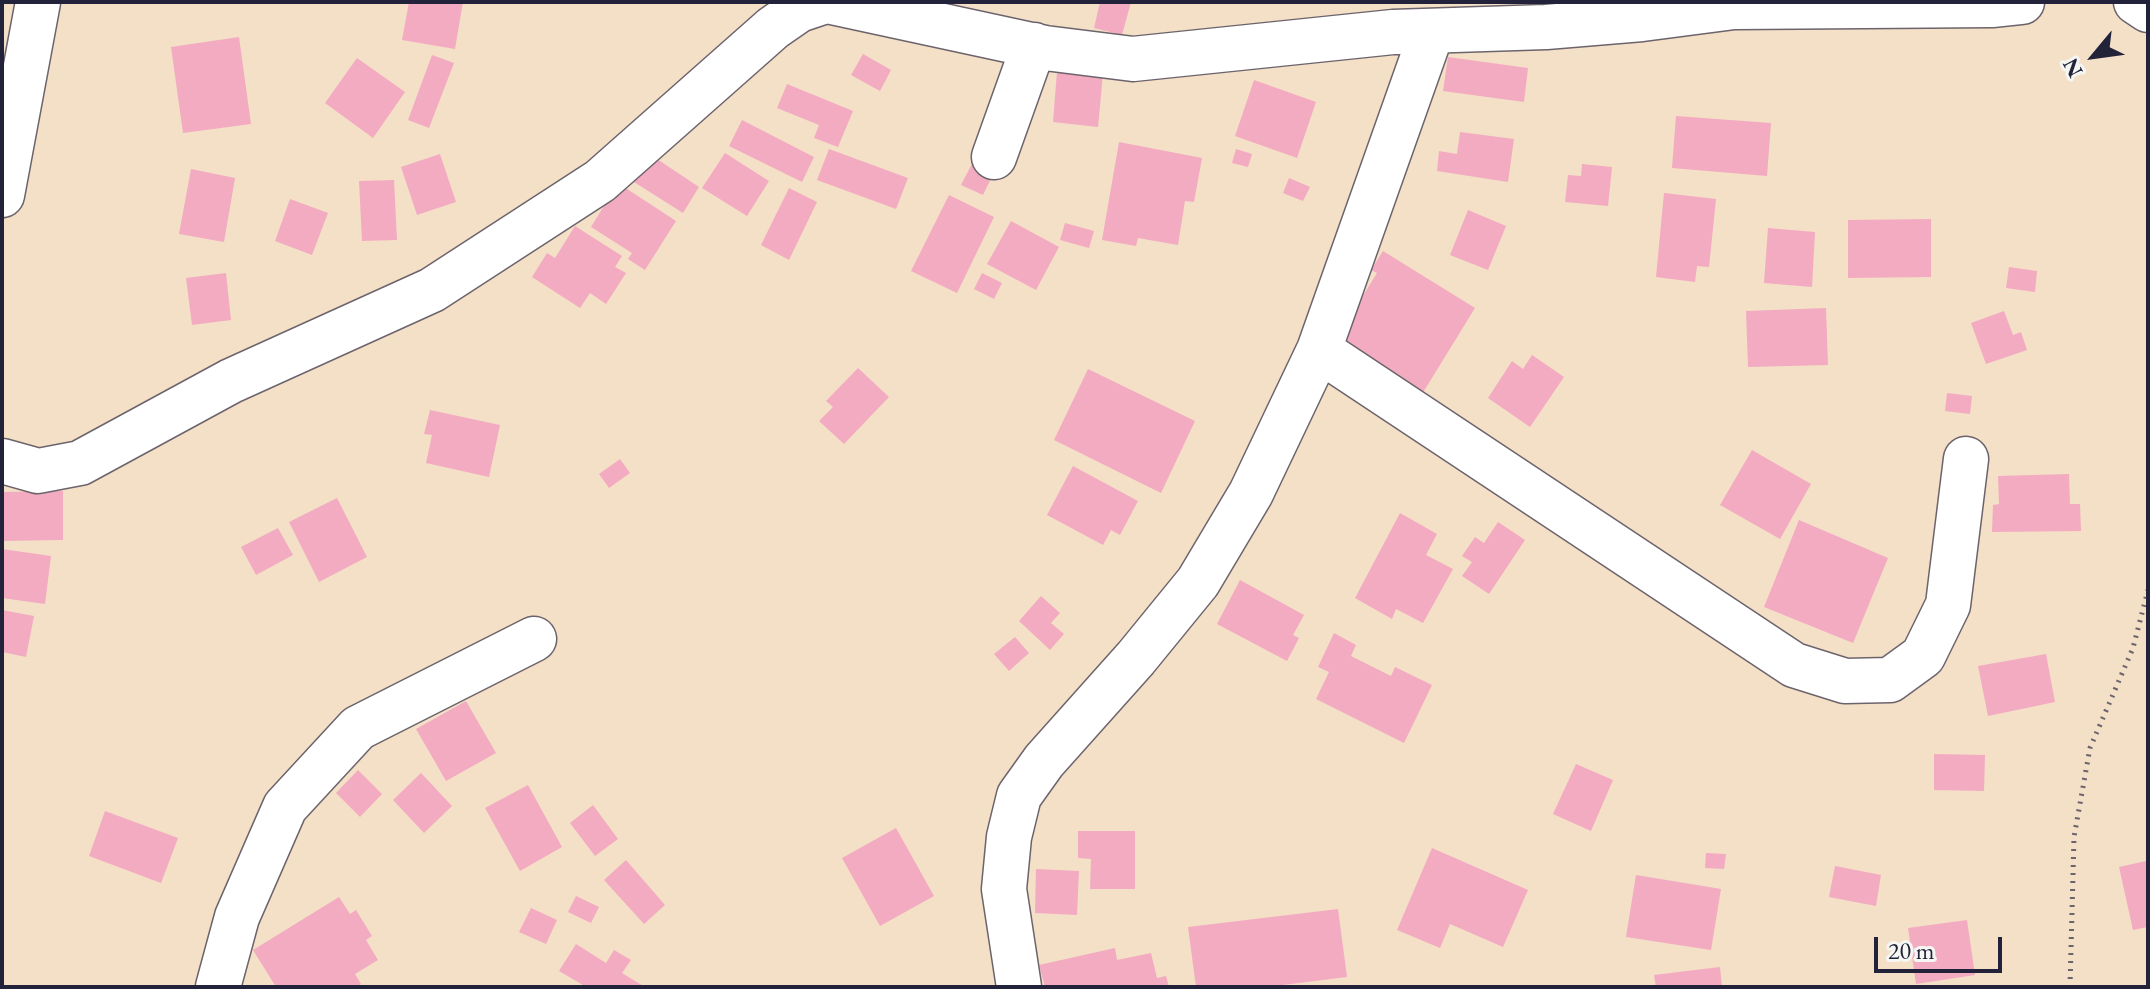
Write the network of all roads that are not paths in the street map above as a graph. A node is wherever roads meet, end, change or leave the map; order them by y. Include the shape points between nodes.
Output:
1 (823, 2) edge
2 (832, 2) edge
3 (2022, 2) edge
4 (2136, 2) edge
5 (34, 3) edge
6 (2148, 10) edge
7 (1432, 31) junction
8 (1034, 45) junction
9 (994, 157) dead end
10 (2, 195) edge
11 (1319, 350) junction
12 (1966, 459) dead end
13 (2, 461) edge
14 (534, 639) dead end
15 (218, 987) edge
16 (1019, 987) edge

1 - 13 street via 773,28 600,181 432,290 231,381 80,463 38,471
2 - 8 street
3 - 7 street via 1734,7 1546,27
4 - 6 street
5 - 10 street
7 - 8 street via 1133,59
7 - 11 street
8 - 9 street
11 - 12 street via 1794,665 1845,681 1890,680 1923,656 1948,605
11 - 16 street via 1251,493 1198,582 1019,796 1004,889
14 - 15 street via 358,728 285,807 237,917

